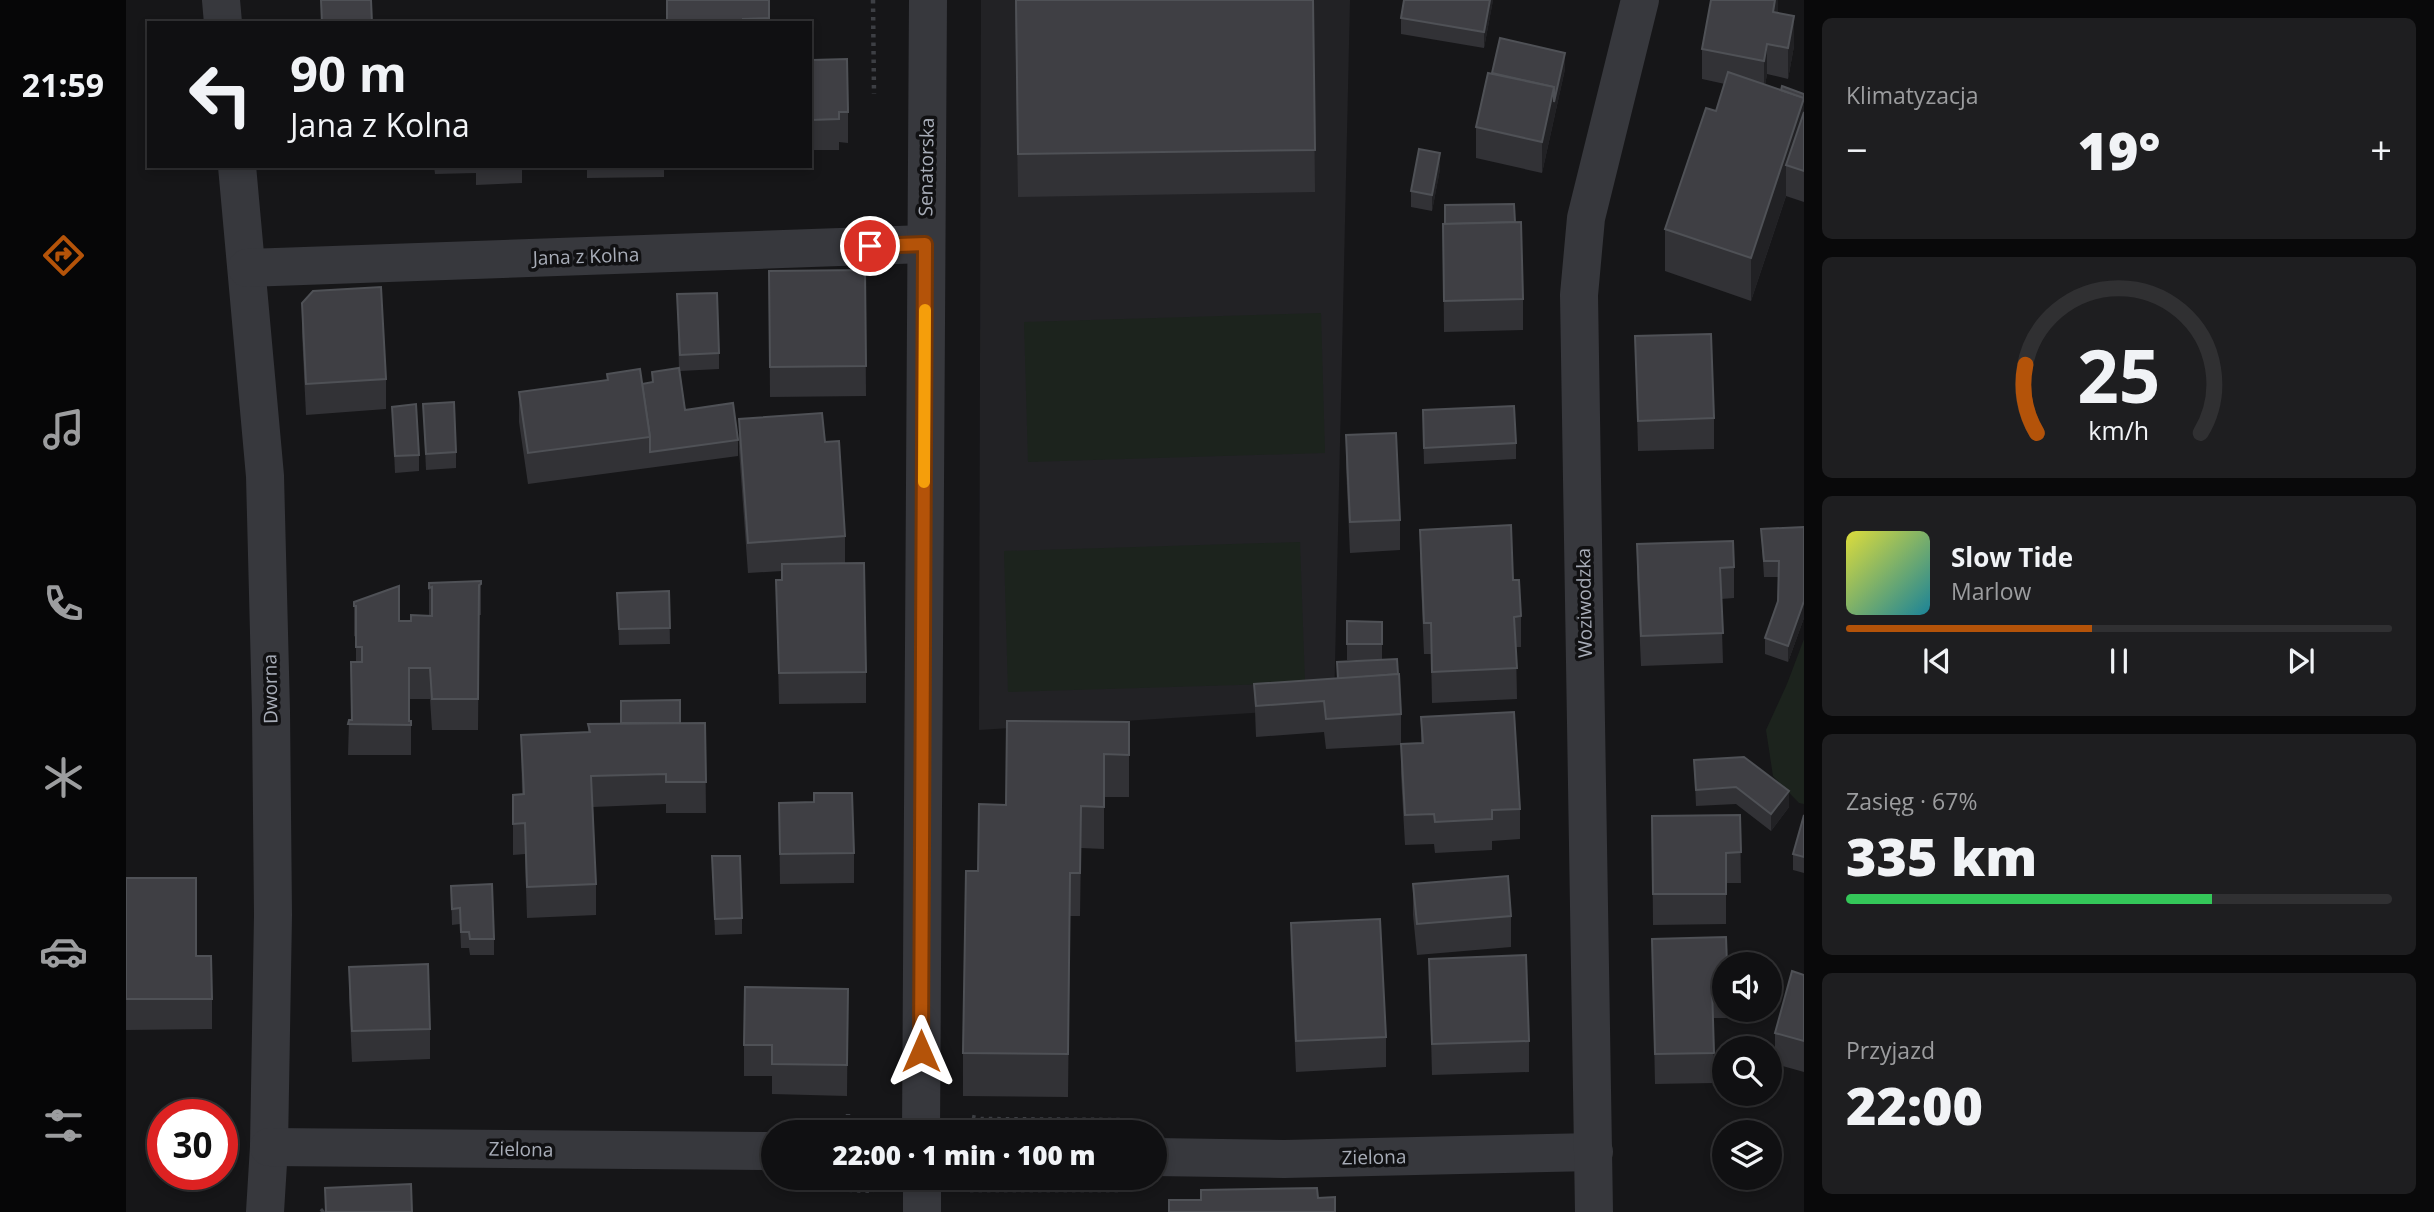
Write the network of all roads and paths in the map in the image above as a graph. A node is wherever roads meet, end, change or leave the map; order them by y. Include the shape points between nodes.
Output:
1 (221, 0) edge
2 (873, 0) edge
3 (928, 0) edge
4 (1640, 0) edge
5 (223, 21) edge
6 (874, 95) dead end
7 (237, 168) edge
8 (925, 244) junction
9 (247, 268) junction
10 (835, 1114) dead end
11 (848, 1114) junction
12 (860, 1114) dead end
13 (848, 1120) edge
14 (921, 1120) edge
15 (269, 1147) junction
16 (761, 1151) edge
17 (1594, 1152) junction
18 (1167, 1157) edge
19 (922, 1190) edge
20 (265, 1212) edge
21 (922, 1212) edge
22 (1594, 1212) edge

1 - 5 street
2 - 6 path
3 - 8 street, Senatorska
4 - 17 street, Woziwodzka via 1586,218 1578,295
7 - 9 street, Dworna
8 - 9 street, Jana z Kolna
8 - 14 street, Senatorska
9 - 15 street, Dworna via 267,545 273,915
10 - 11 path
11 - 12 path
11 - 13 path
15 - 16 street, Zielona
15 - 20 street, Dworna
17 - 18 street, Zielona via 1284,1160
17 - 22 street, Woziwodzka
19 - 21 street

